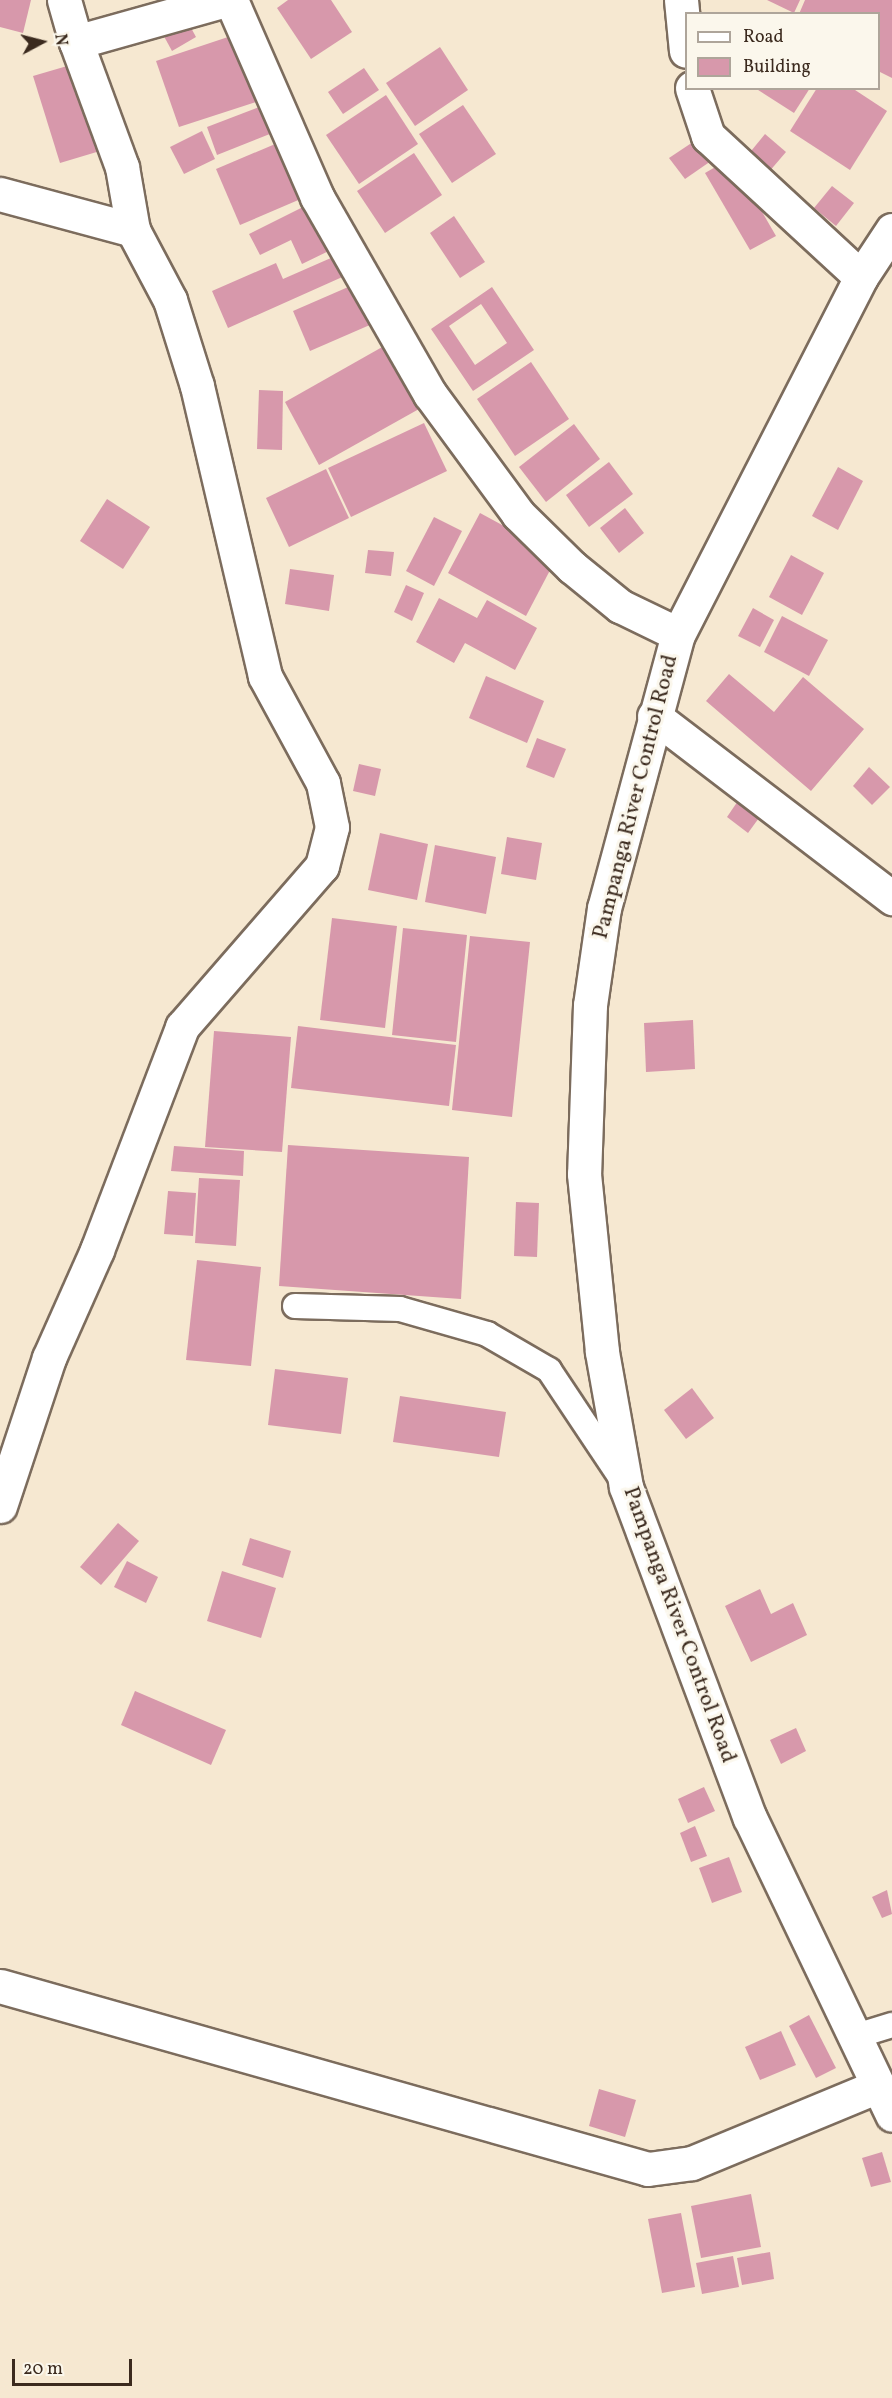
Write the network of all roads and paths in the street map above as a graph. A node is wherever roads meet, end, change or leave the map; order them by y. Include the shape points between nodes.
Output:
1 (64, 0) edge
2 (225, 0) edge
3 (231, 0) edge
4 (681, 0) edge
5 (685, 34) edge
6 (76, 42) junction
7 (693, 90) edge
8 (0, 194) edge
9 (133, 230) junction
10 (892, 231) edge
11 (861, 277) junction
12 (678, 634) junction
13 (654, 716) junction
14 (892, 898) edge
15 (295, 1306) dead end
16 (626, 1487) junction
17 (0, 1506) edge
18 (0, 1986) edge
19 (892, 2025) edge
20 (853, 2037) junction
21 (878, 2086) junction
22 (892, 2115) edge

1 - 6 street
2 - 6 street
3 - 12 street via 317,197 430,394 518,514 572,567 620,606
4 - 5 street
6 - 9 street via 122,167
7 - 11 street via 708,136
8 - 9 street
9 - 17 street via 170,300 197,386 265,676 323,783 332,827 322,866 182,1027 97,1250 49,1358
10 - 11 street, Pampanga River Control Road
11 - 12 street, Pampanga River Control Road
12 - 13 street, Pampanga River Control Road
13 - 14 street
13 - 16 street, Pampanga River Control Road via 604,908 590,1005 584,1174 602,1352
15 - 16 lane via 400,1309 487,1334 549,1370
16 - 20 street, Pampanga River Control Road via 750,1818
18 - 21 street via 648,2169 692,2163
19 - 20 lane
20 - 21 street, Pampanga River Control Road
21 - 22 street, Pampanga River Control Road

